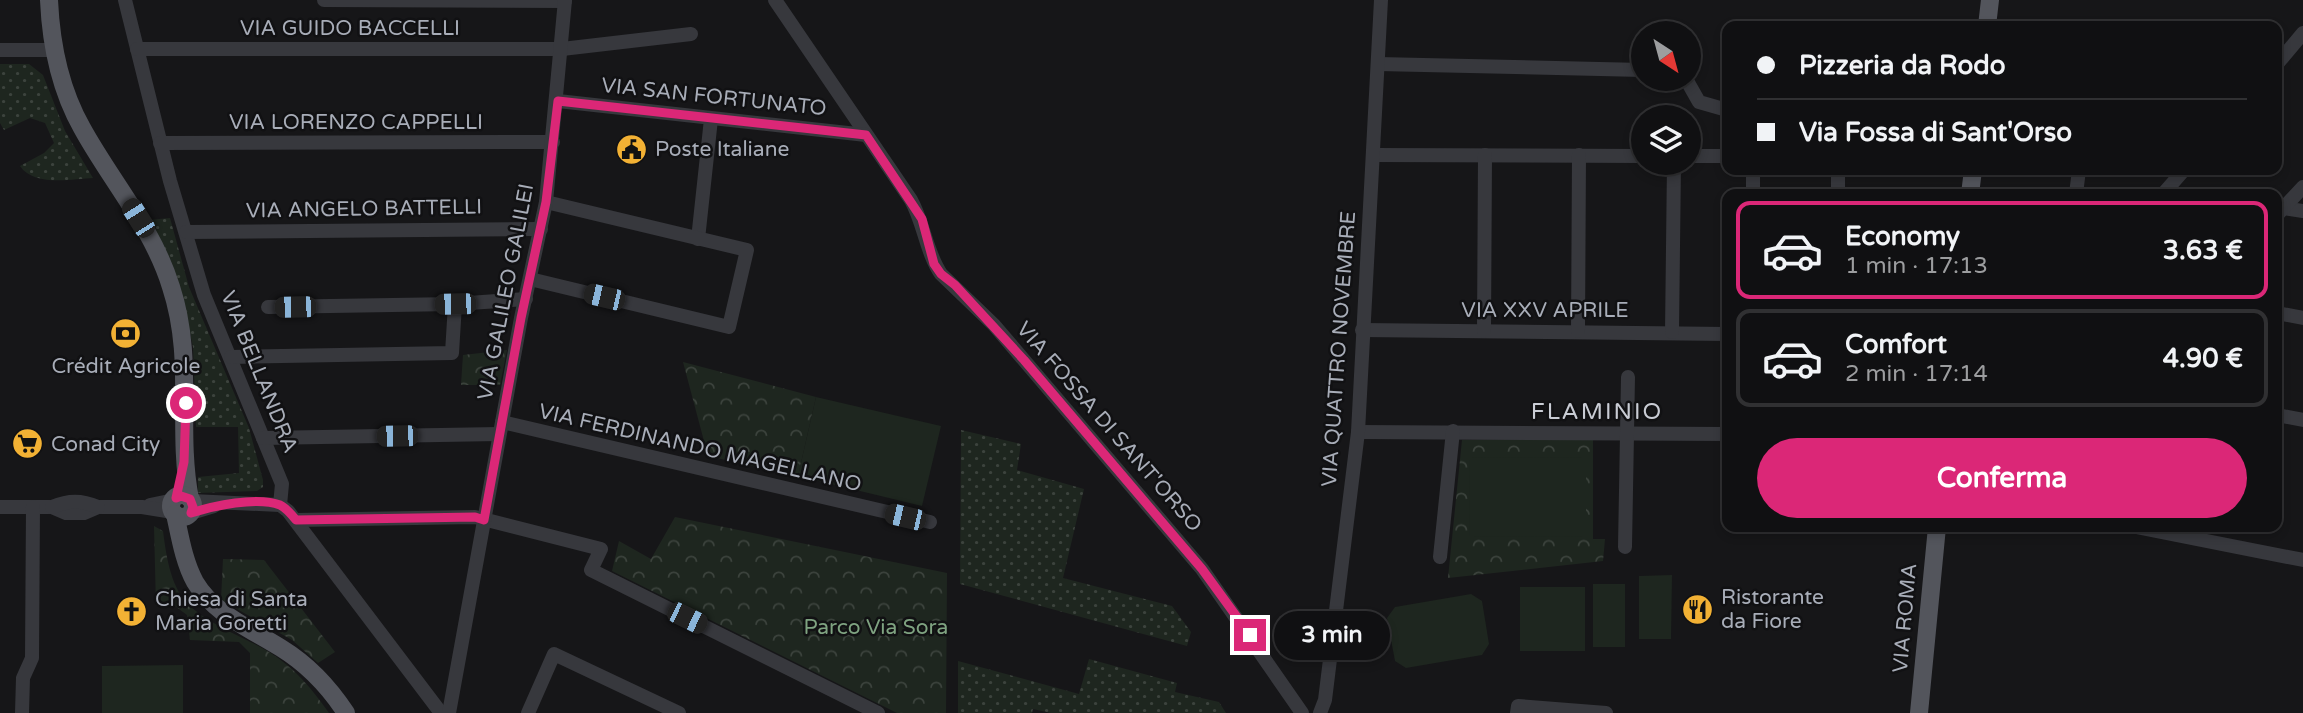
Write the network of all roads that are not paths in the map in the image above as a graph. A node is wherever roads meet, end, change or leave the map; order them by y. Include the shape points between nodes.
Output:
1 (49, 0) edge
2 (125, 0) edge
3 (324, 0) edge
4 (775, 0) edge
5 (1381, 0) edge
6 (1990, 0) edge
7 (565, 1) edge
8 (1988, 21) edge
9 (2303, 33) edge
10 (691, 34) dead end
11 (136, 49) junction
12 (562, 49) junction
13 (0, 50) edge
14 (54, 50) junction
15 (2282, 58) edge
16 (1378, 64) junction
17 (1631, 70) edge
18 (1693, 91) edge
19 (558, 101) junction
20 (1722, 109) edge
21 (711, 119) junction
22 (866, 135) junction
23 (553, 142) junction
24 (160, 143) junction
25 (1373, 155) junction
26 (1485, 155) junction
27 (1579, 155) junction
28 (1631, 156) edge
29 (1701, 156) edge
30 (1722, 156) edge
31 (1674, 175) edge
32 (2180, 175) edge
33 (2303, 187) edge
34 (2167, 189) edge
35 (546, 202) junction
36 (2282, 209) edge
37 (2282, 211) edge
38 (2303, 211) edge
39 (541, 229) junction
40 (186, 232) junction
41 (698, 239) junction
42 (530, 279) junction
43 (526, 299) junction
44 (455, 304) junction
45 (268, 307) dead end
46 (2282, 314) edge
47 (2303, 318) edge
48 (1362, 330) junction
49 (1484, 331) junction
50 (1578, 331) junction
51 (1672, 332) junction
52 (1722, 334) edge
53 (231, 357) junction
54 (1628, 377) dead end
55 (2282, 416) edge
56 (2303, 420) edge
57 (500, 428) junction
58 (1452, 431) junction
59 (1358, 432) junction
60 (1628, 433) junction
61 (1722, 434) edge
62 (263, 438) junction
63 (280, 505) junction
64 (182, 506) junction
65 (0, 507) edge
66 (33, 507) junction
67 (296, 520) junction
68 (484, 520) junction
69 (930, 522) dead end
70 (1937, 532) edge
71 (2161, 532) edge
72 (1625, 547) dead end
73 (1440, 557) dead end
74 (2303, 560) edge
75 (1324, 709) edge
76 (1303, 711) edge
77 (22, 713) edge
78 (346, 713) edge
79 (441, 713) edge
80 (449, 713) edge
81 (528, 713) edge
82 (679, 713) edge
83 (878, 713) edge
84 (1517, 713) edge
85 (1606, 713) edge
86 (1919, 713) edge

1 - 14 main road
2 - 11 street, VIA BELLANDRA
3 - 7 street
4 - 22 street, VIA FOSSA DI SANT'ORSO
5 - 16 street, VIA QUATTRO NOVEMBRE
6 - 8 main road
7 - 12 street, VIA GALILEO GALILEI
9 - 15 street
10 - 12 street, VIA GUIDO BACCELLI
11 - 12 street, VIA GUIDO BACCELLI
11 - 24 street, VIA BELLANDRA
12 - 19 street, VIA GALILEO GALILEI
13 - 14 street
14 - 64 main road via 78,120 149,236 171,286 186,366
16 - 17 street
16 - 25 street, VIA QUATTRO NOVEMBRE
18 - 20 street via 1699,102
19 - 21 street, VIA SAN FORTUNATO
19 - 23 street, VIA GALILEO GALILEI
21 - 22 street, VIA SAN FORTUNATO
21 - 41 street
22 - 76 street, VIA FOSSA DI SANT'ORSO via 922,219 941,274 1002,334 1202,569
23 - 24 street, VIA LORENZO CAPPELLI
23 - 35 street, VIA GALILEO GALILEI
24 - 40 street, VIA BELLANDRA
25 - 26 street
25 - 48 street, VIA QUATTRO NOVEMBRE
26 - 27 street
26 - 49 street
27 - 28 street
27 - 50 street
29 - 30 street
31 - 51 street
32 - 34 street
33 - 36 street
35 - 39 street, VIA GALILEO GALILEI
35 - 41 street
37 - 38 street
39 - 40 street, VIA ANGELO BATTELLI
39 - 42 street, VIA GALILEO GALILEI
40 - 53 street, VIA BELLANDRA via 204,295
41 - 42 street via 747,250 729,327
42 - 43 street, VIA GALILEO GALILEI
43 - 44 street
43 - 57 street, VIA GALILEO GALILEI
44 - 45 street
44 - 53 street via 452,353
46 - 47 street
48 - 49 street, VIA XXV APRILE
48 - 59 street, VIA QUATTRO NOVEMBRE
49 - 50 street, VIA XXV APRILE
50 - 51 street, VIA XXV APRILE
51 - 52 street, VIA XXV APRILE
53 - 62 street, VIA BELLANDRA
54 - 60 street
55 - 56 street
57 - 62 street, VIA FERDINANDO MAGELLANO
57 - 68 street, VIA GALILEO GALILEI
57 - 69 street, VIA FERDINANDO MAGELLANO
58 - 59 street
58 - 60 street
58 - 73 street
59 - 75 street, VIA QUATTRO NOVEMBRE
60 - 61 street
60 - 72 street
62 - 63 street, VIA BELLANDRA via 282,484
63 - 64 street
63 - 67 street
64 - 66 street via 98,507 66,501
64 - 78 main road via 184,551 196,583 214,605 306,667
65 - 66 street
66 - 77 street via 32,658 23,678
67 - 68 street
67 - 79 street
68 - 80 street, VIA GALILEO GALILEI
68 - 83 street via 601,549 591,570
70 - 86 main road, VIA ROMA
71 - 74 street
81 - 82 street via 554,654
84 - 85 street via 1518,706

